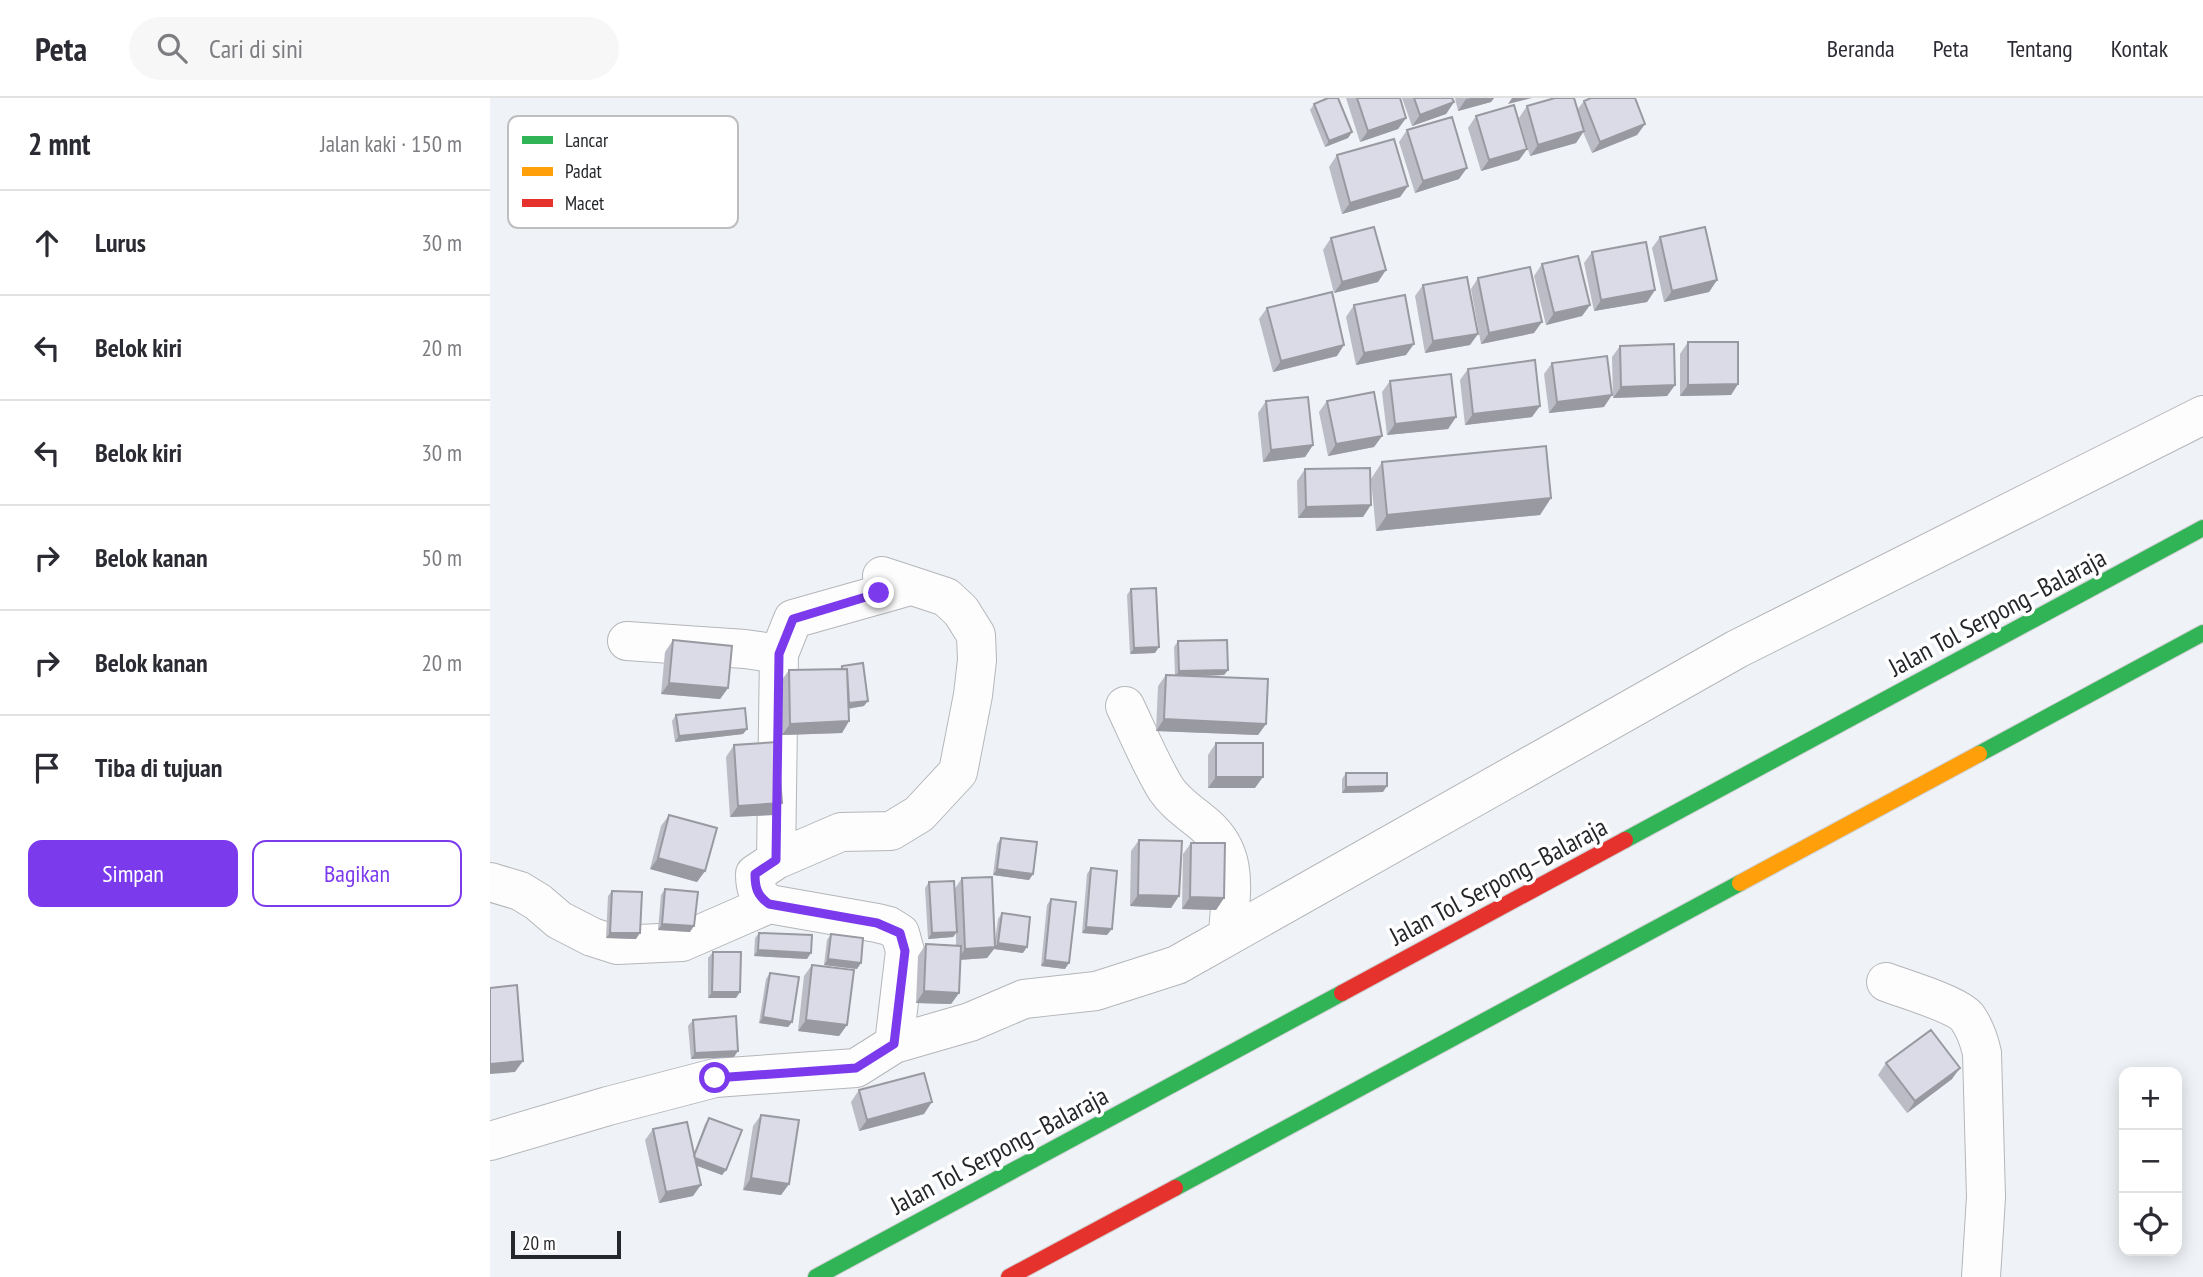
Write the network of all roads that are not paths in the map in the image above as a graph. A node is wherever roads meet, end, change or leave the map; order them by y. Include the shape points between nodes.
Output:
1 (2203, 415) edge
2 (2203, 528) edge
3 (2203, 633) edge
4 (627, 641) dead end
5 (779, 654) junction
6 (1125, 706) dead end
7 (776, 860) junction
8 (490, 883) edge
9 (769, 904) junction
10 (1228, 935) junction
11 (1886, 982) dead end
12 (894, 1044) junction
13 (490, 1141) edge
14 (816, 1277) edge
15 (1009, 1277) edge
16 (1981, 1277) edge

1 - 10 street via 1737,649
2 - 14 highway, Jalan Tol Serpong–Balaraja
3 - 15 highway
4 - 5 street
5 - 7 street
5 - 7 street via 793,619 896,581 946,597 961,611 976,635 977,660 958,772 919,814 891,831 841,832
6 - 10 street via 1166,789 1223,844 1232,867
7 - 9 street via 755,874 755,888
8 - 9 street via 520,891 559,920 617,945 682,942
9 - 12 street via 877,923 900,933 905,951
10 - 12 street via 1177,965 1097,991 1024,999 970,1022
11 - 16 street via 1952,1007 1965,1015 1978,1035 1986,1197
12 - 13 street via 856,1068 715,1078

